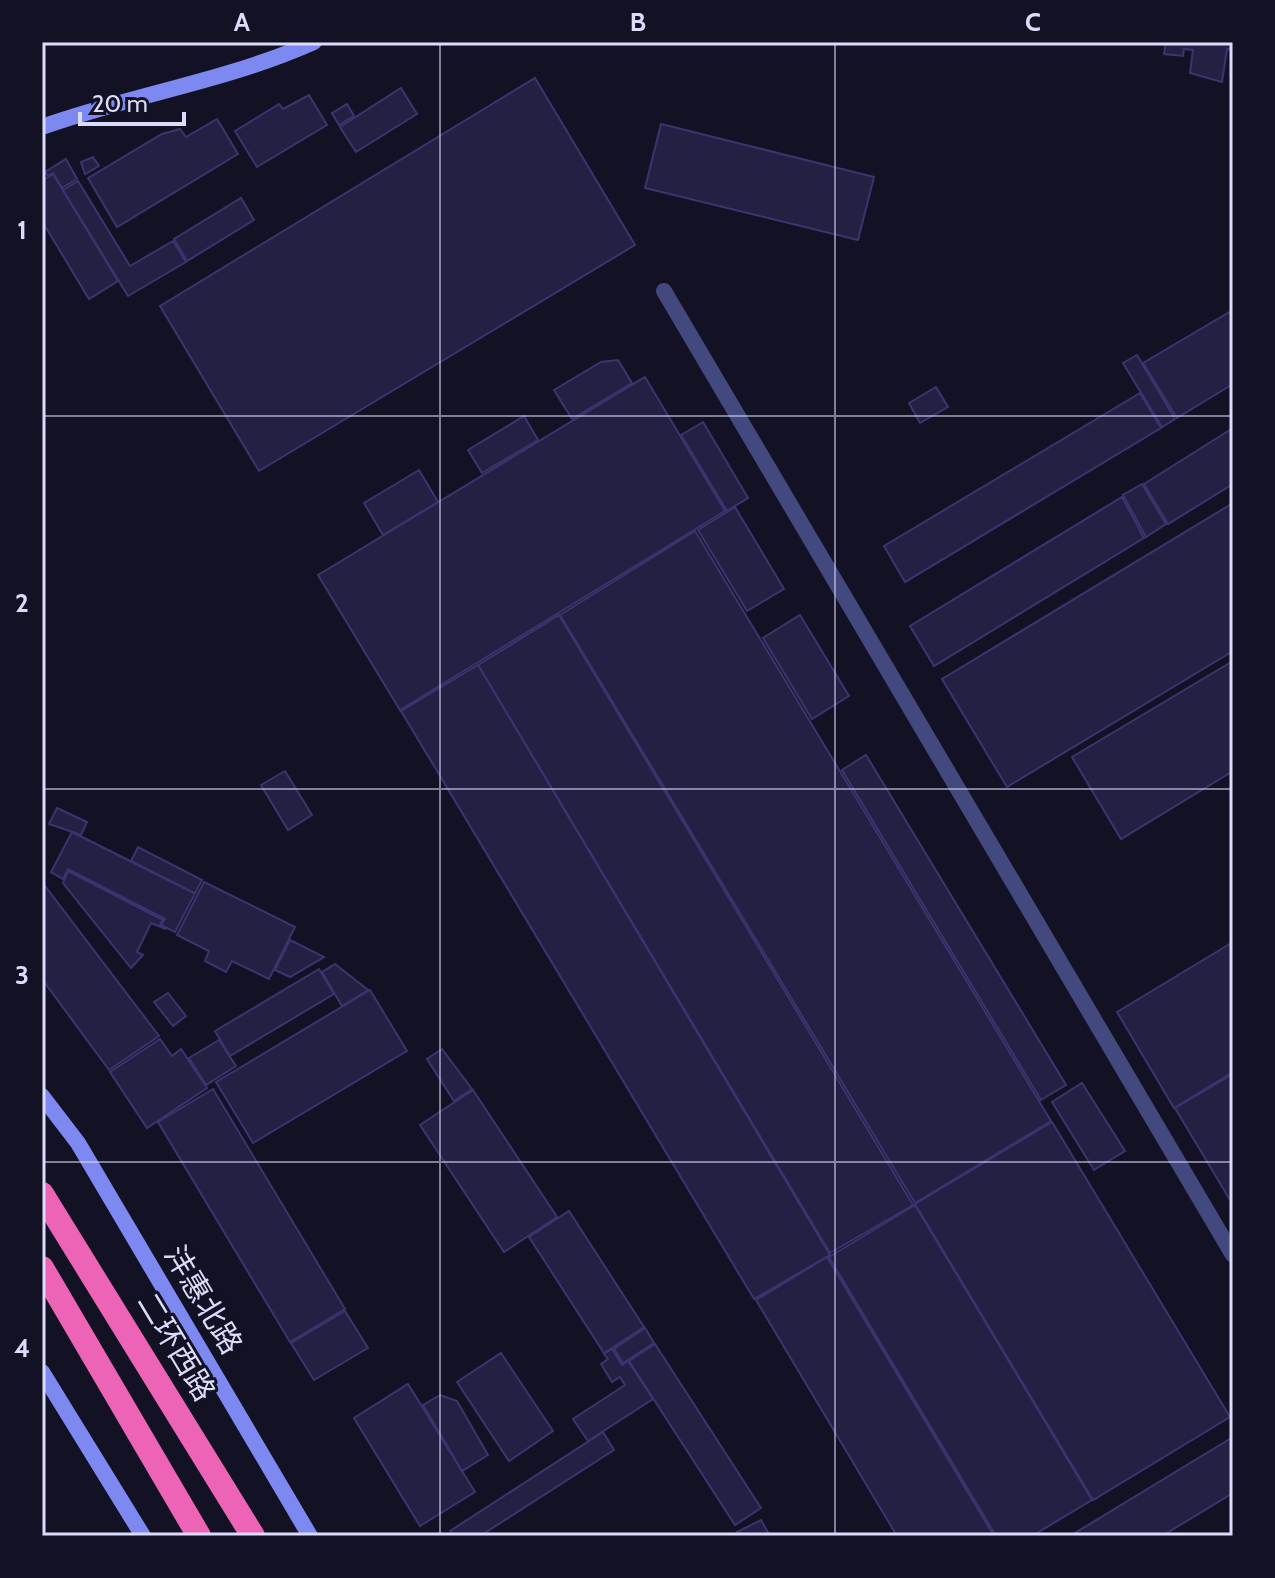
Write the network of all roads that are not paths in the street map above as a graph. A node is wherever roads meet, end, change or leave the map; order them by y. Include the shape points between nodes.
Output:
1 (314, 42) edge
2 (42, 127) edge
3 (664, 291) dead end
4 (42, 1096) edge
5 (42, 1194) edge
6 (1233, 1255) edge
7 (42, 1268) edge
8 (42, 1372) edge
9 (143, 1536) edge
10 (199, 1536) edge
11 (253, 1536) edge
12 (310, 1536) edge

1 - 2 main road via 275,60
3 - 6 street
4 - 12 main road, 沣惠北路 via 78,1143
5 - 11 highway, 二环西路
7 - 10 highway
8 - 9 main road

